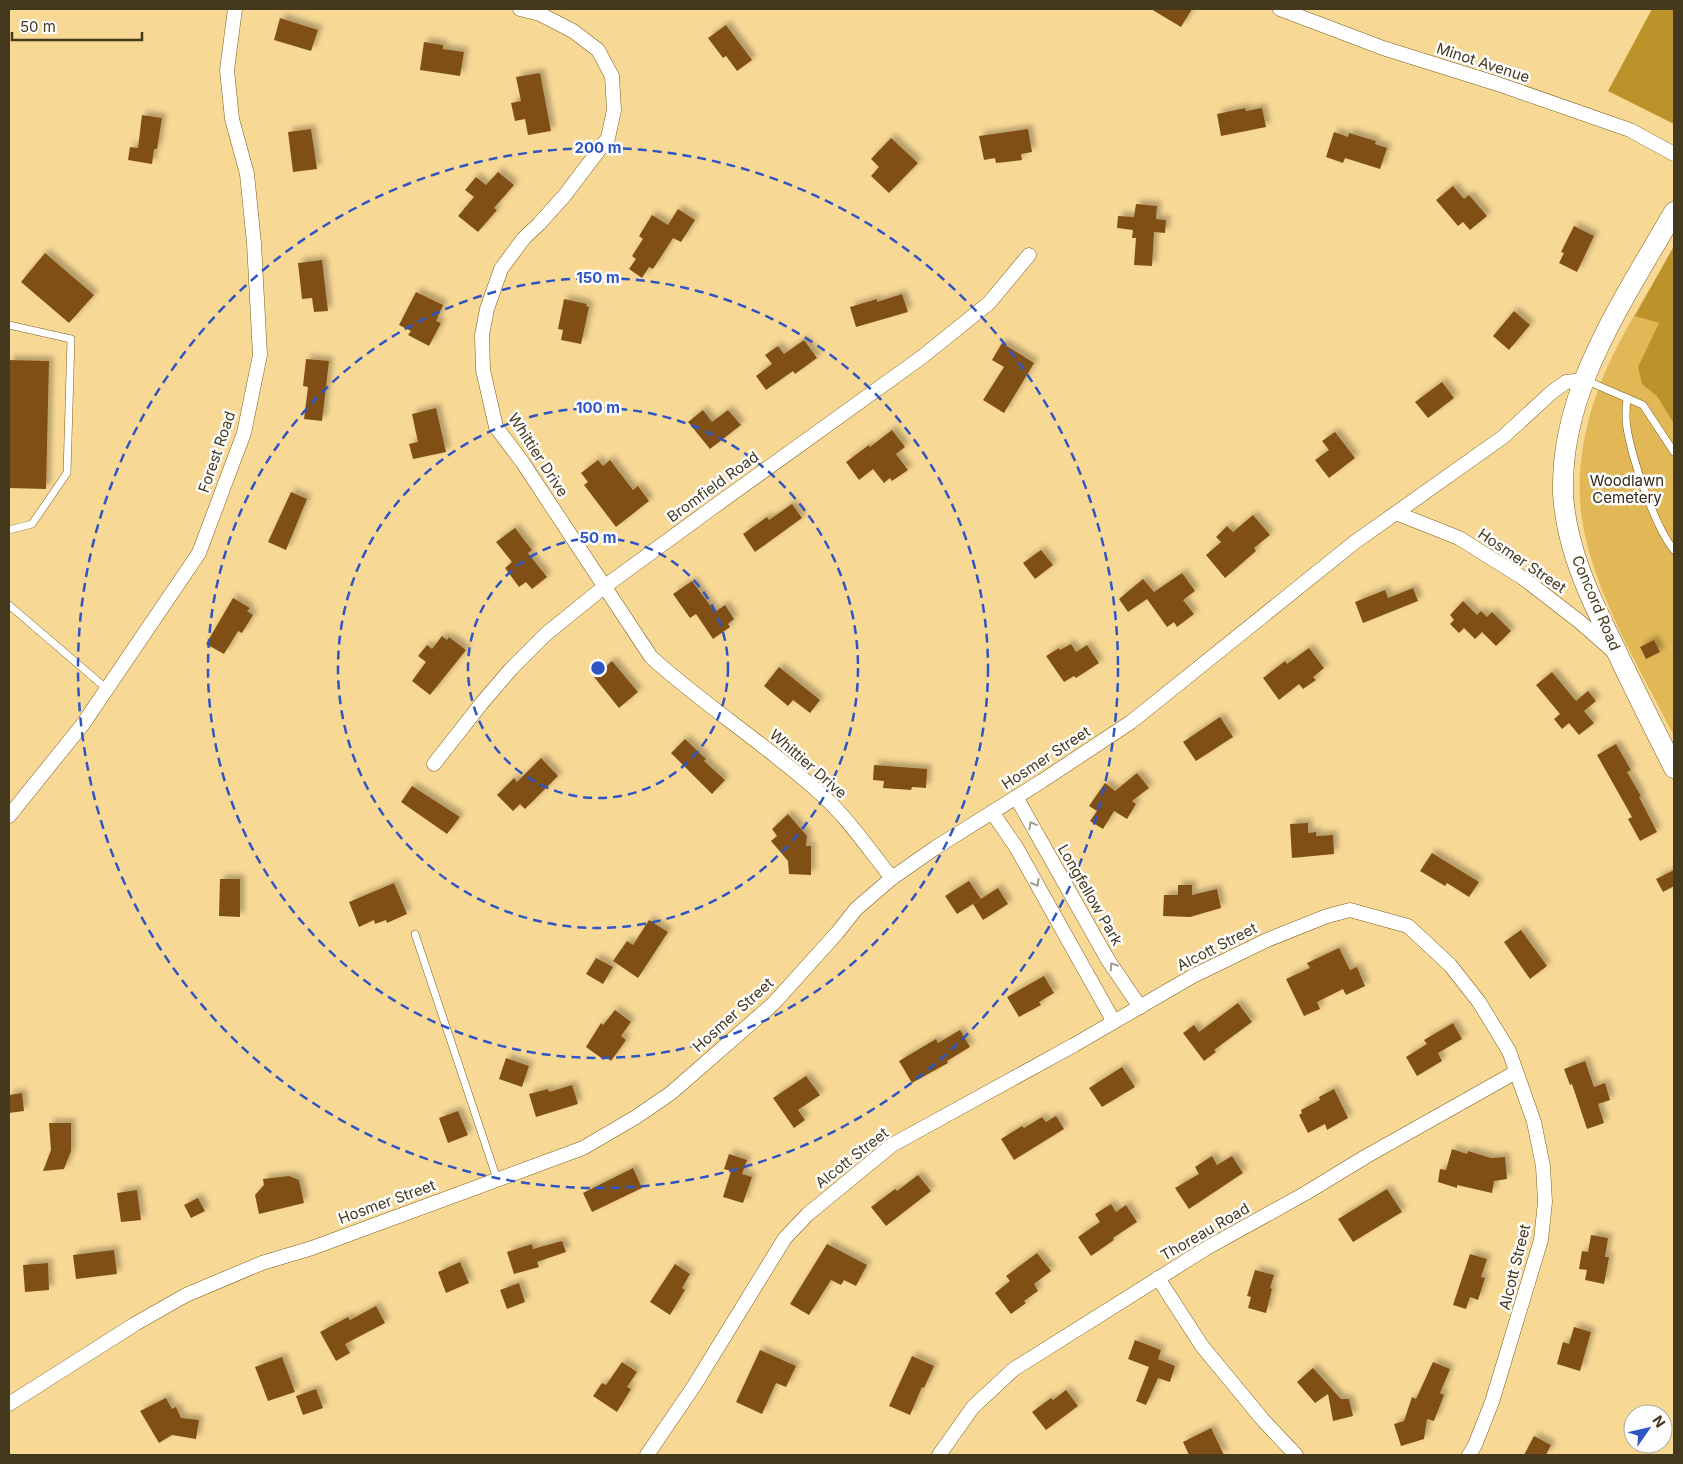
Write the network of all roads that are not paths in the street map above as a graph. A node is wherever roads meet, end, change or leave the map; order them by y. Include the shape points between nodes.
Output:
1 (235, 9) edge
2 (520, 9) edge
3 (1280, 9) edge
4 (1674, 154) edge
5 (1674, 212) edge
6 (1028, 255) dead end
7 (9, 325) edge
8 (1585, 380) junction
9 (1627, 398) junction
10 (1674, 452) edge
11 (1396, 513) junction
12 (9, 530) edge
13 (1674, 550) edge
14 (604, 587) junction
15 (9, 605) edge
16 (1618, 656) junction
17 (107, 689) junction
18 (434, 764) dead end
19 (1674, 768) edge
20 (1016, 797) junction
21 (992, 812) junction
22 (9, 816) edge
23 (892, 878) junction
24 (415, 934) dead end
25 (1140, 1007) junction
26 (1114, 1022) junction
27 (1516, 1072) junction
28 (497, 1179) junction
29 (1158, 1278) junction
30 (9, 1404) edge
31 (647, 1455) edge
32 (939, 1455) edge
33 (1296, 1455) edge
34 (1469, 1455) edge

1 - 17 street, Forest Road via 226,70 232,119 247,174 260,355 244,433 199,552
2 - 14 street, Whittier Drive via 540,14 573,31 598,50 612,76 614,110 608,138 502,269 487,309 482,335 483,370 496,427
3 - 4 street, Minot Avenue via 1383,48 1630,130
5 - 8 street, Concord Road via 1614,316
6 - 14 street, Bromfield Road via 989,303 922,357
7 - 12 lane via 71,339 67,473 32,524
8 - 9 lane
8 - 11 street, Hosmer Street via 1560,386 1504,437
8 - 16 street, Concord Road via 1566,451 1563,479 1566,513 1583,580
9 - 10 lane via 1643,405 1651,414
9 - 13 lane via 1627,428 1634,457 1658,523
11 - 16 street, Hosmer Street via 1459,538 1523,578
11 - 20 street, Hosmer Street via 1355,542 1131,722
14 - 18 street, Bromfield Road via 546,634 511,669
14 - 23 street, Whittier Drive via 651,657 822,794
15 - 17 lane
16 - 19 street, Concord Road
17 - 22 street, Forest Road
20 - 21 street, Hosmer Street
25 -> 20 street, Longfellow Park via 1108,960
21 - 23 street, Hosmer Street
21 -> 26 street via 1016,847
23 - 28 street, Hosmer Street via 856,909 773,1004 672,1093 583,1148
24 - 28 lane
25 - 26 street, Alcott Street
25 - 27 street, Alcott Street via 1193,976 1267,940 1350,910 1408,926 1450,964 1479,1002 1509,1051
26 - 31 street, Alcott Street via 892,1145 808,1214 786,1238
27 - 29 street, Thoreau Road
27 - 34 street, Alcott Street via 1534,1122 1543,1166 1542,1240 1492,1402
28 - 30 street, Hosmer Street via 312,1248 262,1263 186,1295
29 - 32 street, Thoreau Road via 1014,1369 973,1407
29 - 33 street via 1202,1346

